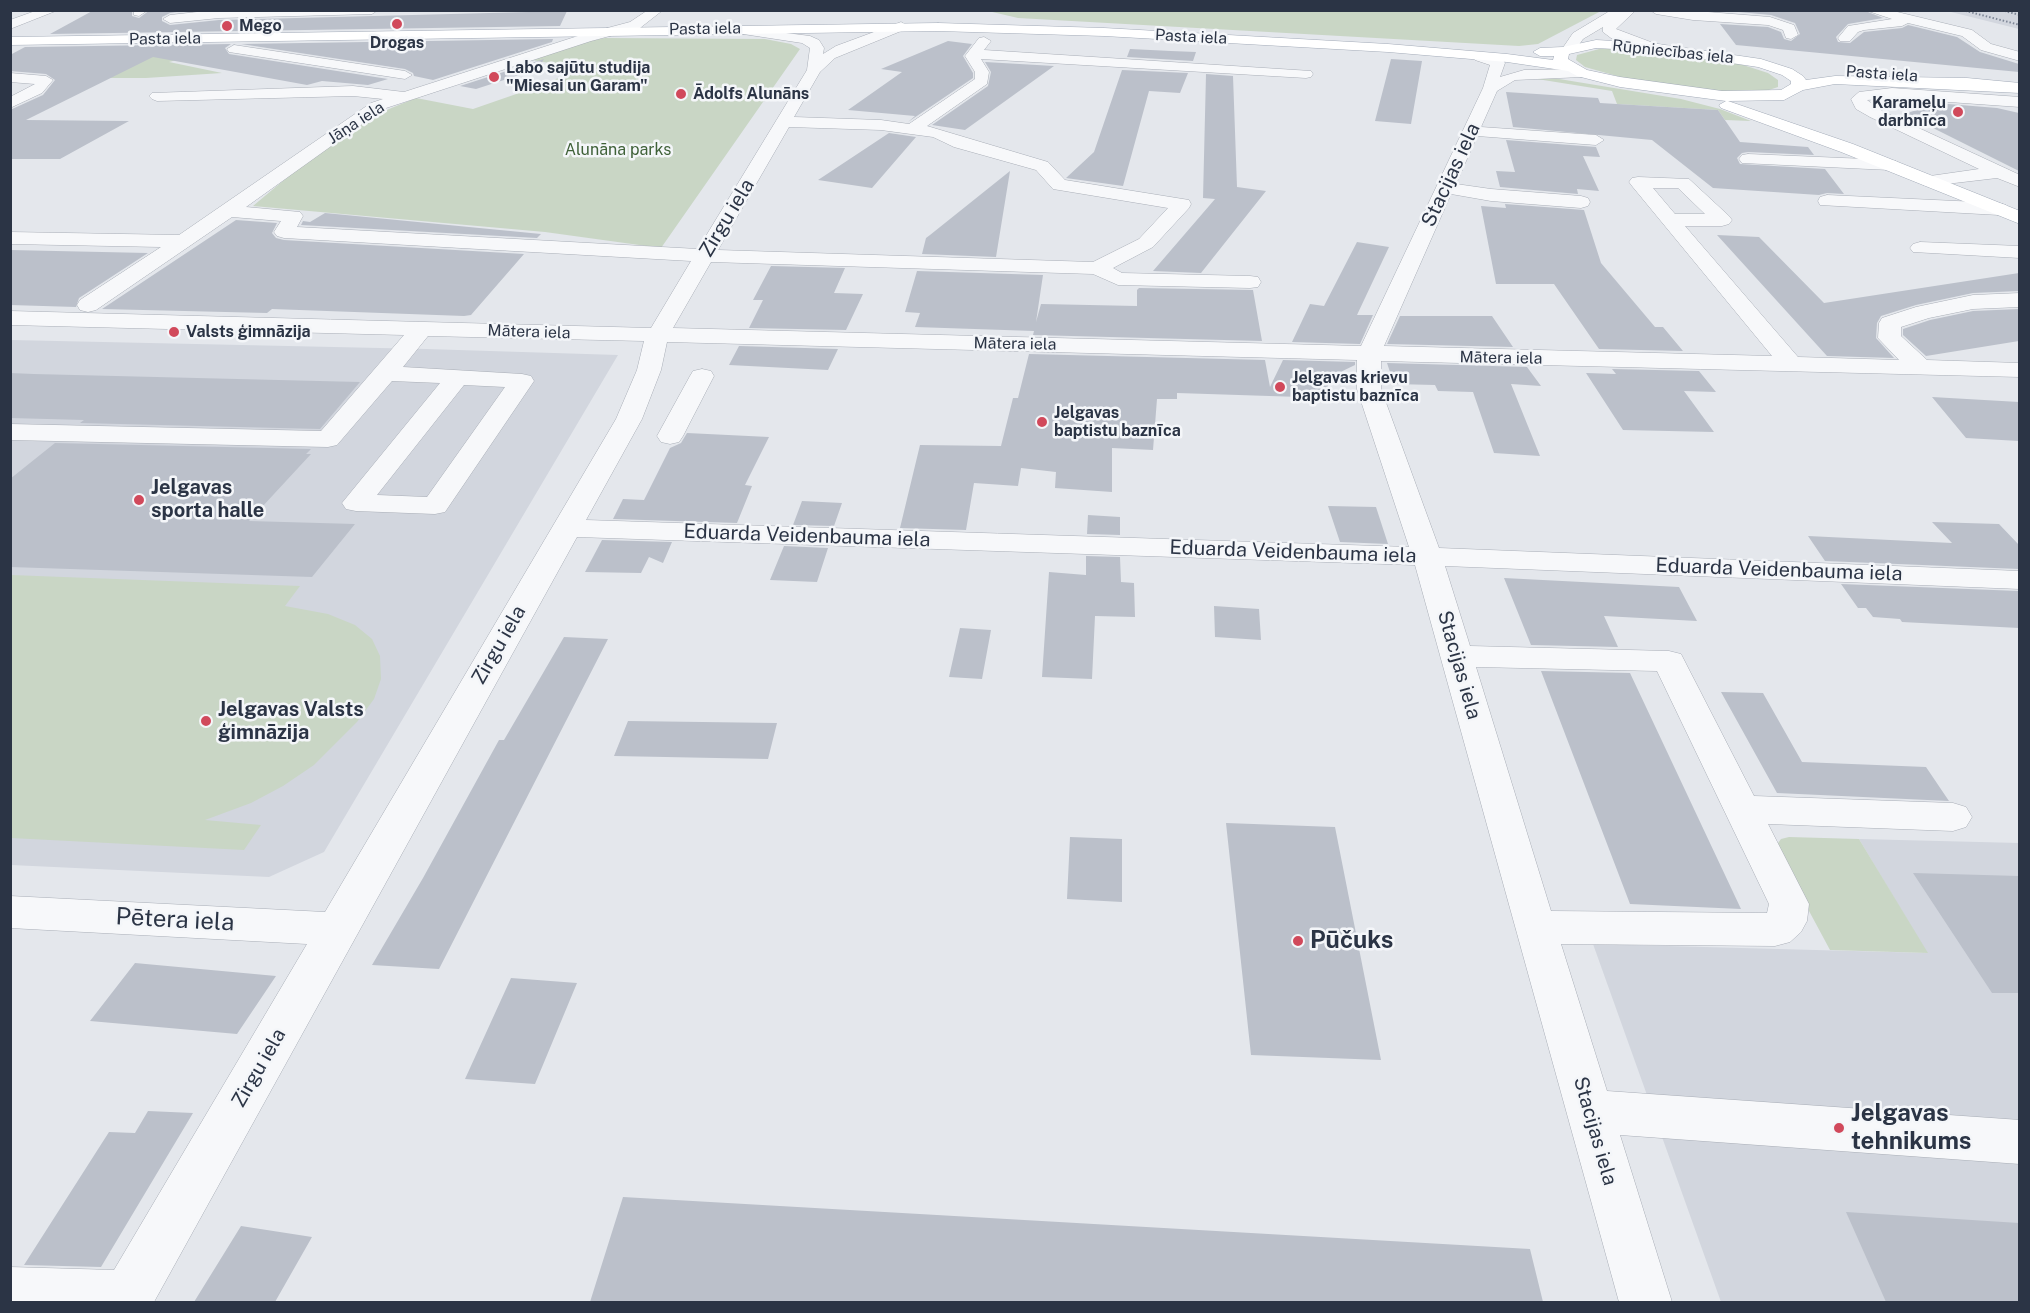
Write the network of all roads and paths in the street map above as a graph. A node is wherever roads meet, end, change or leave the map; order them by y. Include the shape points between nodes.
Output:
1 (52, 10) edge
2 (372, 10) edge
3 (657, 10) edge
4 (1656, 10) edge
5 (1871, 10) edge
6 (222, 12) edge
7 (1628, 12) edge
8 (931, 13) dead end
9 (173, 14) edge
10 (978, 15) dead end
11 (1907, 19) junction
12 (10, 25) edge
13 (901, 26) junction
14 (993, 28) junction
15 (735, 29) junction
16 (1046, 30) junction
17 (616, 31) junction
18 (1791, 34) dead end
19 (1845, 38) dead end
20 (10, 41) edge
21 (1280, 42) junction
22 (1651, 47) junction
23 (234, 49) dead end
24 (1399, 49) junction
25 (1566, 50) junction
26 (974, 54) junction
27 (1480, 57) junction
28 (2019, 57) edge
29 (510, 63) junction
30 (1774, 67) junction
31 (537, 68) dead end
32 (814, 70) junction
33 (1575, 70) junction
34 (1306, 74) dead end
35 (1262, 76) junction
36 (10, 77) edge
37 (451, 81) junction
38 (1989, 85) junction
39 (1799, 86) junction
40 (1491, 88) junction
41 (2019, 88) edge
42 (1695, 93) junction
43 (1784, 95) junction
44 (157, 96) dead end
45 (403, 97) junction
46 (2019, 102) edge
47 (10, 103) edge
48 (785, 122) junction
49 (912, 129) junction
50 (1471, 131) junction
51 (1596, 140) dead end
52 (1847, 148) junction
53 (1748, 159) dead end
54 (1890, 165) junction
55 (1998, 172) junction
56 (2019, 172) edge
57 (1929, 181) junction
58 (2019, 182) edge
59 (1445, 188) junction
60 (1827, 201) dead end
61 (1581, 202) dead end
62 (1999, 209) junction
63 (228, 211) junction
64 (2019, 218) edge
65 (1669, 220) dead end
66 (10, 238) edge
67 (183, 241) junction
68 (1920, 248) dead end
69 (2019, 252) edge
70 (706, 255) junction
71 (1097, 268) junction
72 (1250, 282) dead end
73 (2019, 300) edge
74 (88, 305) dead end
75 (10, 318) edge
76 (422, 328) junction
77 (657, 336) junction
78 (2019, 347) edge
79 (1369, 354) junction
80 (1792, 365) junction
81 (1921, 368) junction
82 (1974, 369) junction
83 (2019, 370) edge
84 (386, 373) junction
85 (702, 376) dead end
86 (456, 379) junction
87 (629, 420) junction
88 (10, 432) edge
89 (566, 528) junction
90 (1427, 556) junction
91 (2019, 580) edge
92 (1457, 656) junction
93 (1742, 810) junction
94 (1953, 817) dead end
95 (10, 912) edge
96 (1535, 927) junction
97 (339, 929) junction
98 (1589, 1111) junction
99 (2019, 1142) edge
100 (10, 1293) edge
101 (127, 1300) edge
102 (1645, 1302) edge

1 - 12 street
2 - 6 street
3 - 17 street, Jāņa iela via 636,25
4 - 18 street via 1770,21 1789,28
5 - 11 street
6 - 9 street
7 - 22 street via 1608,29
7 - 25 street via 1613,15 1578,36
8 - 13 main road
10 - 16 main road
11 - 19 street via 1852,29
11 - 28 street via 1967,33 1986,47
13 - 14 main road, Pasta iela
13 - 15 main road, Pasta iela
13 - 32 street, Zirgu iela via 841,49
14 - 16 main road, Pasta iela
14 - 26 street
15 - 17 main road, Pasta iela
15 - 32 street via 805,39 817,48
16 - 21 main road, Pasta iela
17 - 20 main road, Pasta iela
17 - 29 street, Jāņa iela
21 - 24 main road, Pasta iela
21 - 35 street
22 - 25 main road, Rūpniecības iela via 1603,44
22 - 30 main road, Rūpniecības iela
23 - 37 street
24 - 25 main road, Pasta iela
24 - 27 main road, Pasta iela
25 - 33 main road via 1560,62
26 - 35 street
26 - 49 street via 982,81
27 - 33 main road, Pasta iela
27 - 40 street, Stacijas iela via 1498,63
29 - 31 street
29 - 37 street, Jāņa iela
30 - 38 main road, Pasta iela
30 - 39 main road, Rūpniecības iela via 1798,79
32 - 48 street, Zirgu iela
33 - 40 street via 1510,77
33 - 42 main road, Rūpniecības iela via 1620,82
34 - 35 street
36 - 47 street via 46,80 38,90
37 - 45 street, Jāņa iela
38 - 39 main road, Pasta iela via 1857,79
38 - 41 main road, Pasta iela
39 - 43 main road, Rūpniecības iela
40 - 50 street, Stacijas iela
42 - 43 main road, Rūpniecības iela via 1744,98
42 - 52 main road, Rūpniecības iela
43 - 52 main road, Rūpniecības iela via 1793,115 1806,126
44 - 45 street via 353,92
45 - 63 street, Jāņa iela via 377,106
46 - 55 street via 1901,93 1864,95 1859,99 1862,106 1876,114
48 - 49 street
48 - 70 street, Zirgu iela
49 - 71 street via 938,133 1042,166 1059,185 1182,204 1146,243
50 - 51 street
50 - 59 street, Stacijas iela
52 - 54 main road, Rūpniecības iela
53 - 54 street
54 - 57 main road, Rūpniecības iela
55 - 56 street
55 - 57 street
55 - 58 street
57 - 62 main road, Rūpniecības iela
59 - 61 street
59 - 79 street, Stacijas iela
60 - 62 street
62 - 64 main road, Rūpniecības iela
63 - 67 street, Jāņa iela
63 - 70 street via 293,216 284,232
65 - 80 street
66 - 67 street
67 - 74 street, Jāņa iela
68 - 69 street
70 - 71 street
70 - 77 street, Zirgu iela
71 - 72 street via 1118,279
73 - 81 street via 1974,302 1890,323 1890,338
75 - 76 street, Mātera iela
76 - 77 street, Mātera iela
76 - 84 street
77 - 79 street, Mātera iela
77 - 87 street, Zirgu iela via 649,370
78 - 82 street via 1996,353
79 - 80 street, Mātera iela
79 - 90 street, Stacijas iela via 1369,389
80 - 81 street, Mātera iela
81 - 82 street, Mātera iela
82 - 83 street, Mātera iela
84 - 86 street
84 - 88 street via 328,439
85 - 87 street via 673,429
86 - 86 street via 522,381 435,506 356,503
87 - 89 street, Zirgu iela
89 - 90 street, Eduarda Veidenbauma iela
89 - 97 street, Zirgu iela
90 - 91 street, Eduarda Veidenbauma iela
90 - 92 street, Stacijas iela
92 - 93 street via 1669,661
92 - 96 street, Stacijas iela
93 - 94 street
93 - 96 street via 1789,904 1786,921 1775,930
95 - 97 street, Pētera iela
96 - 98 street, Stacijas iela
97 - 101 street, Zirgu iela
98 - 99 street
98 - 102 street, Stacijas iela
100 - 101 street

